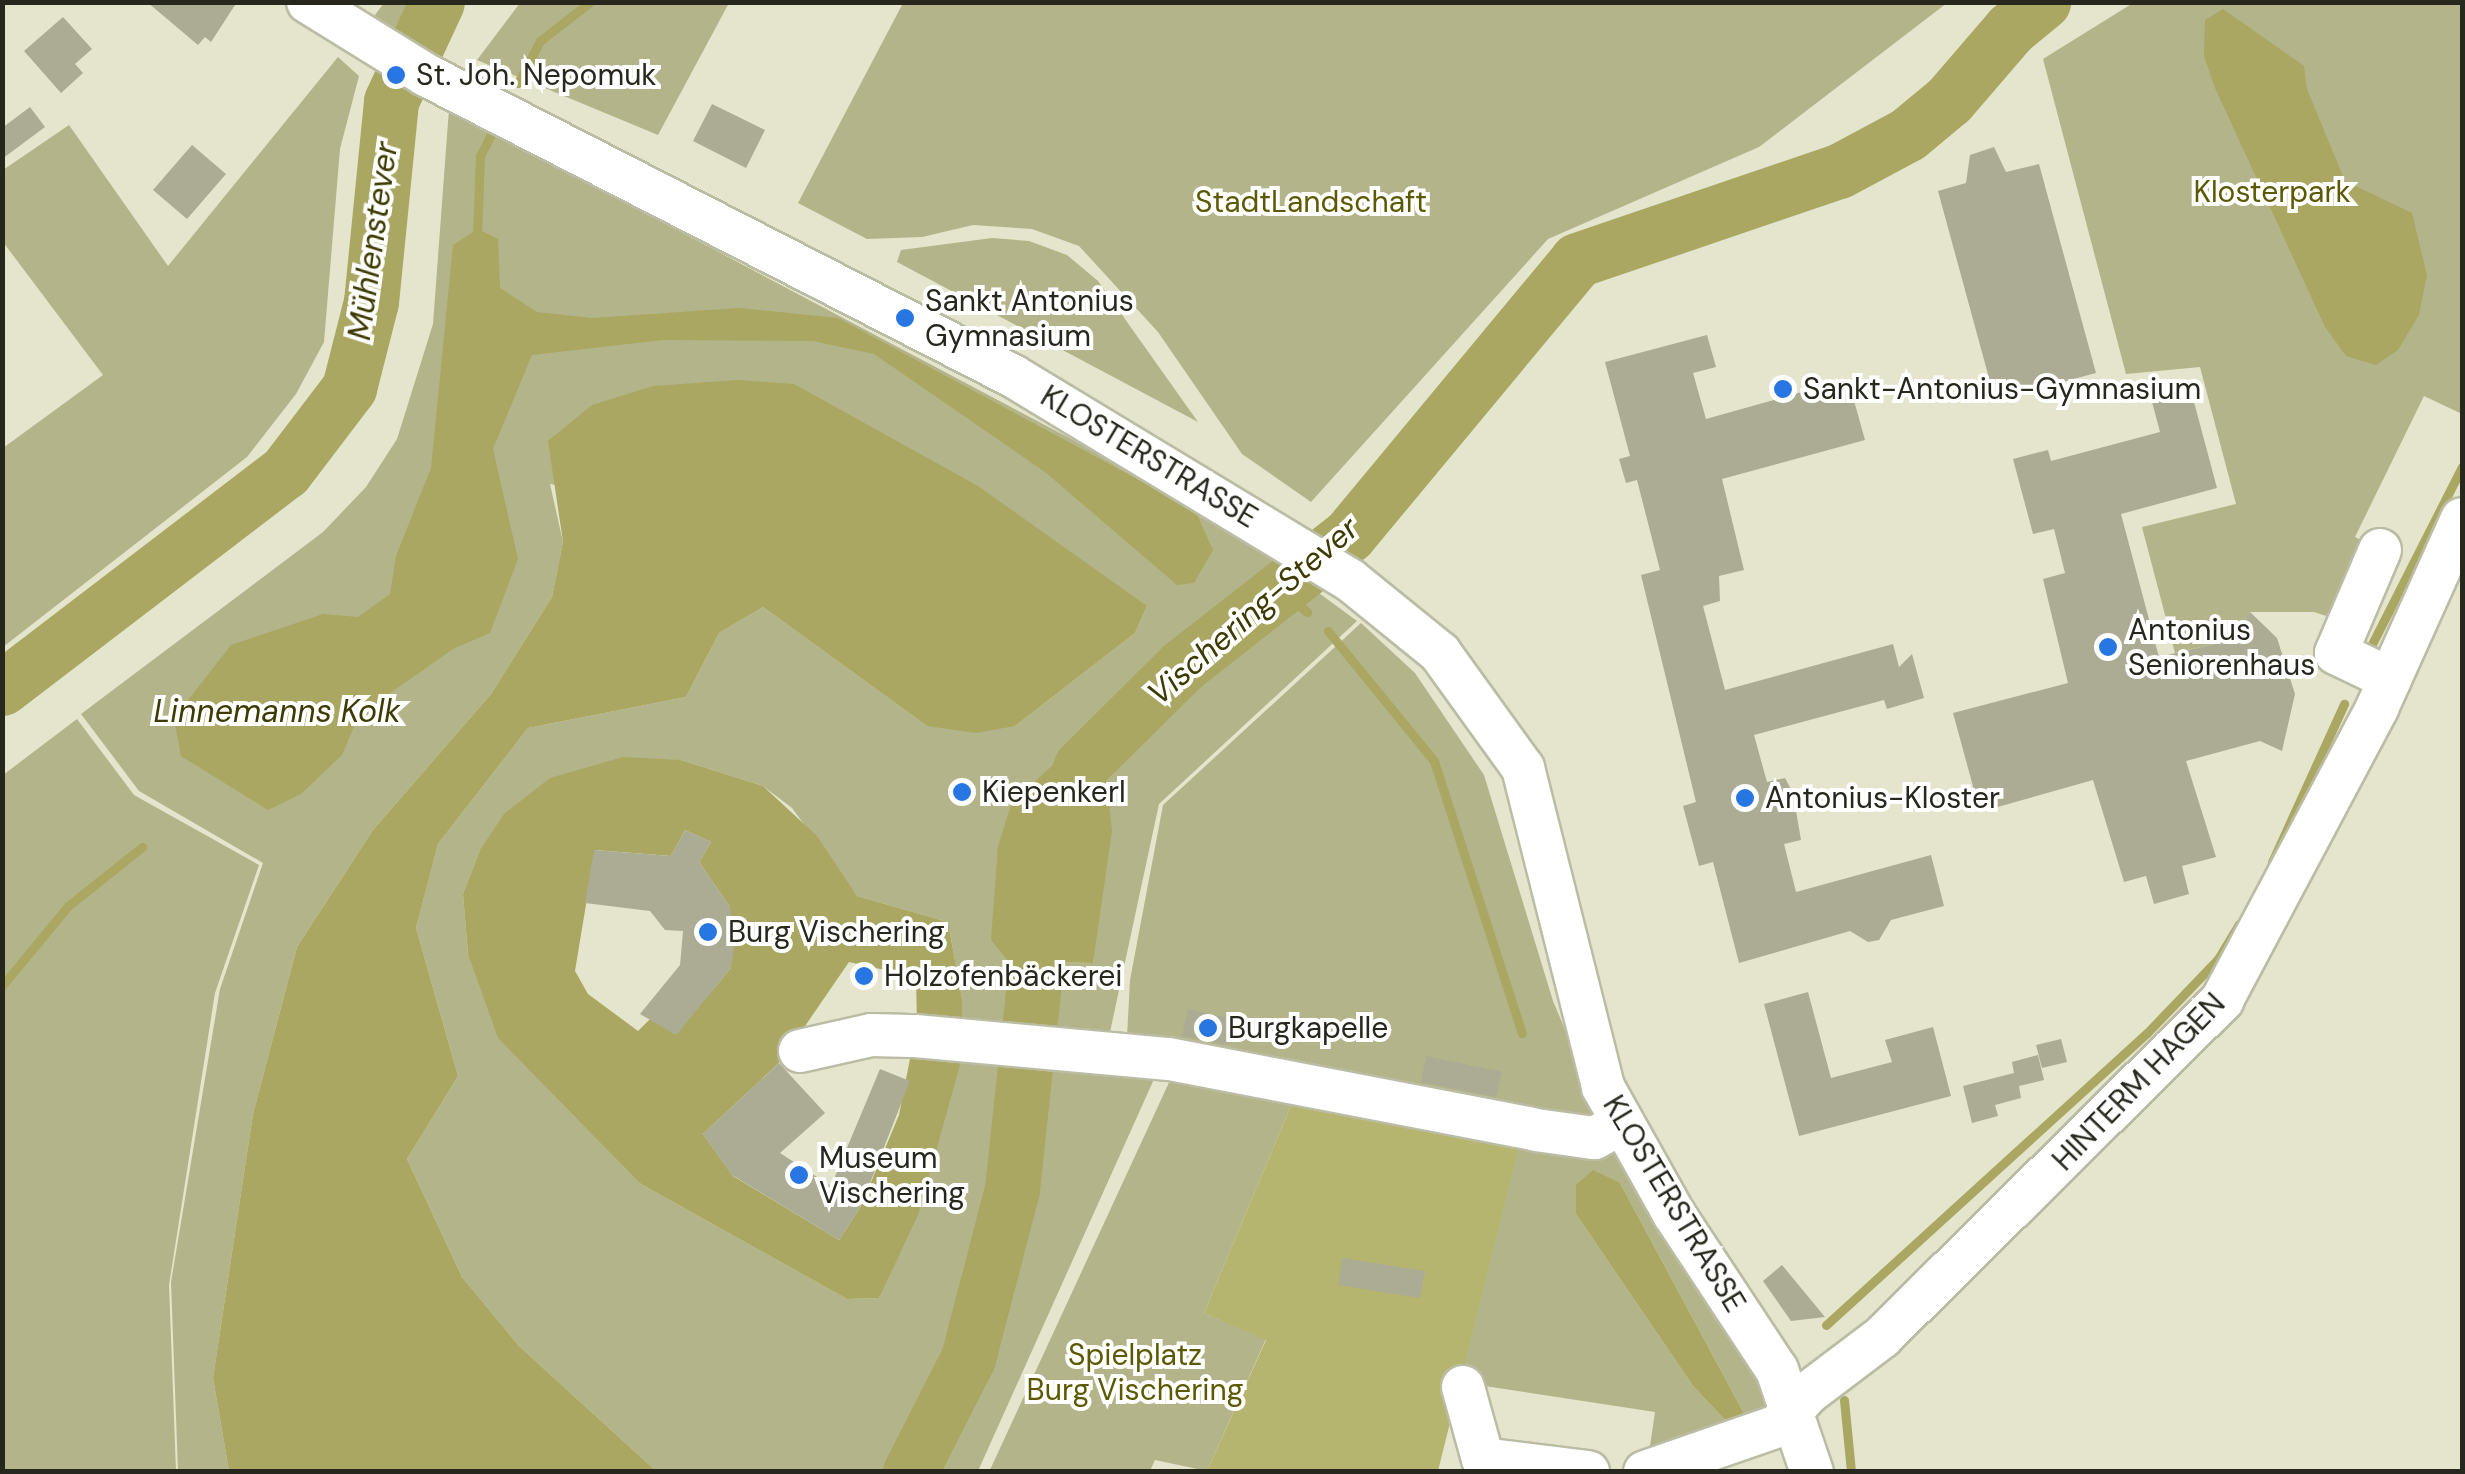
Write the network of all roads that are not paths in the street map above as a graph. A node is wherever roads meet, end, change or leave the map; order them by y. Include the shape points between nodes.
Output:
1 (308, 2) edge
2 (2462, 520) edge
3 (2380, 550) dead end
4 (2390, 680) junction
5 (800, 1051) dead end
6 (1621, 1124) junction
7 (1463, 1388) dead end
8 (1794, 1408) junction
9 (1588, 1472) edge
10 (1645, 1472) edge
11 (1812, 1472) edge

1 - 6 street, KLOSTERSTRASSE via 374,48 1013,376 1350,580 1440,653 1523,768 1603,1087
2 - 4 street, HINTERM HAGEN
3 - 4 street via 2336,653
4 - 8 street, HINTERM HAGEN via 2222,1000 1882,1337
5 - 6 street via 871,1035 914,1036 1169,1059 1594,1138
6 - 8 street, KLOSTERSTRASSE
7 - 9 street via 1484,1459
8 - 10 street, HINTERM HAGEN via 1778,1426
8 - 11 street, KLOSTERSTRASSE

